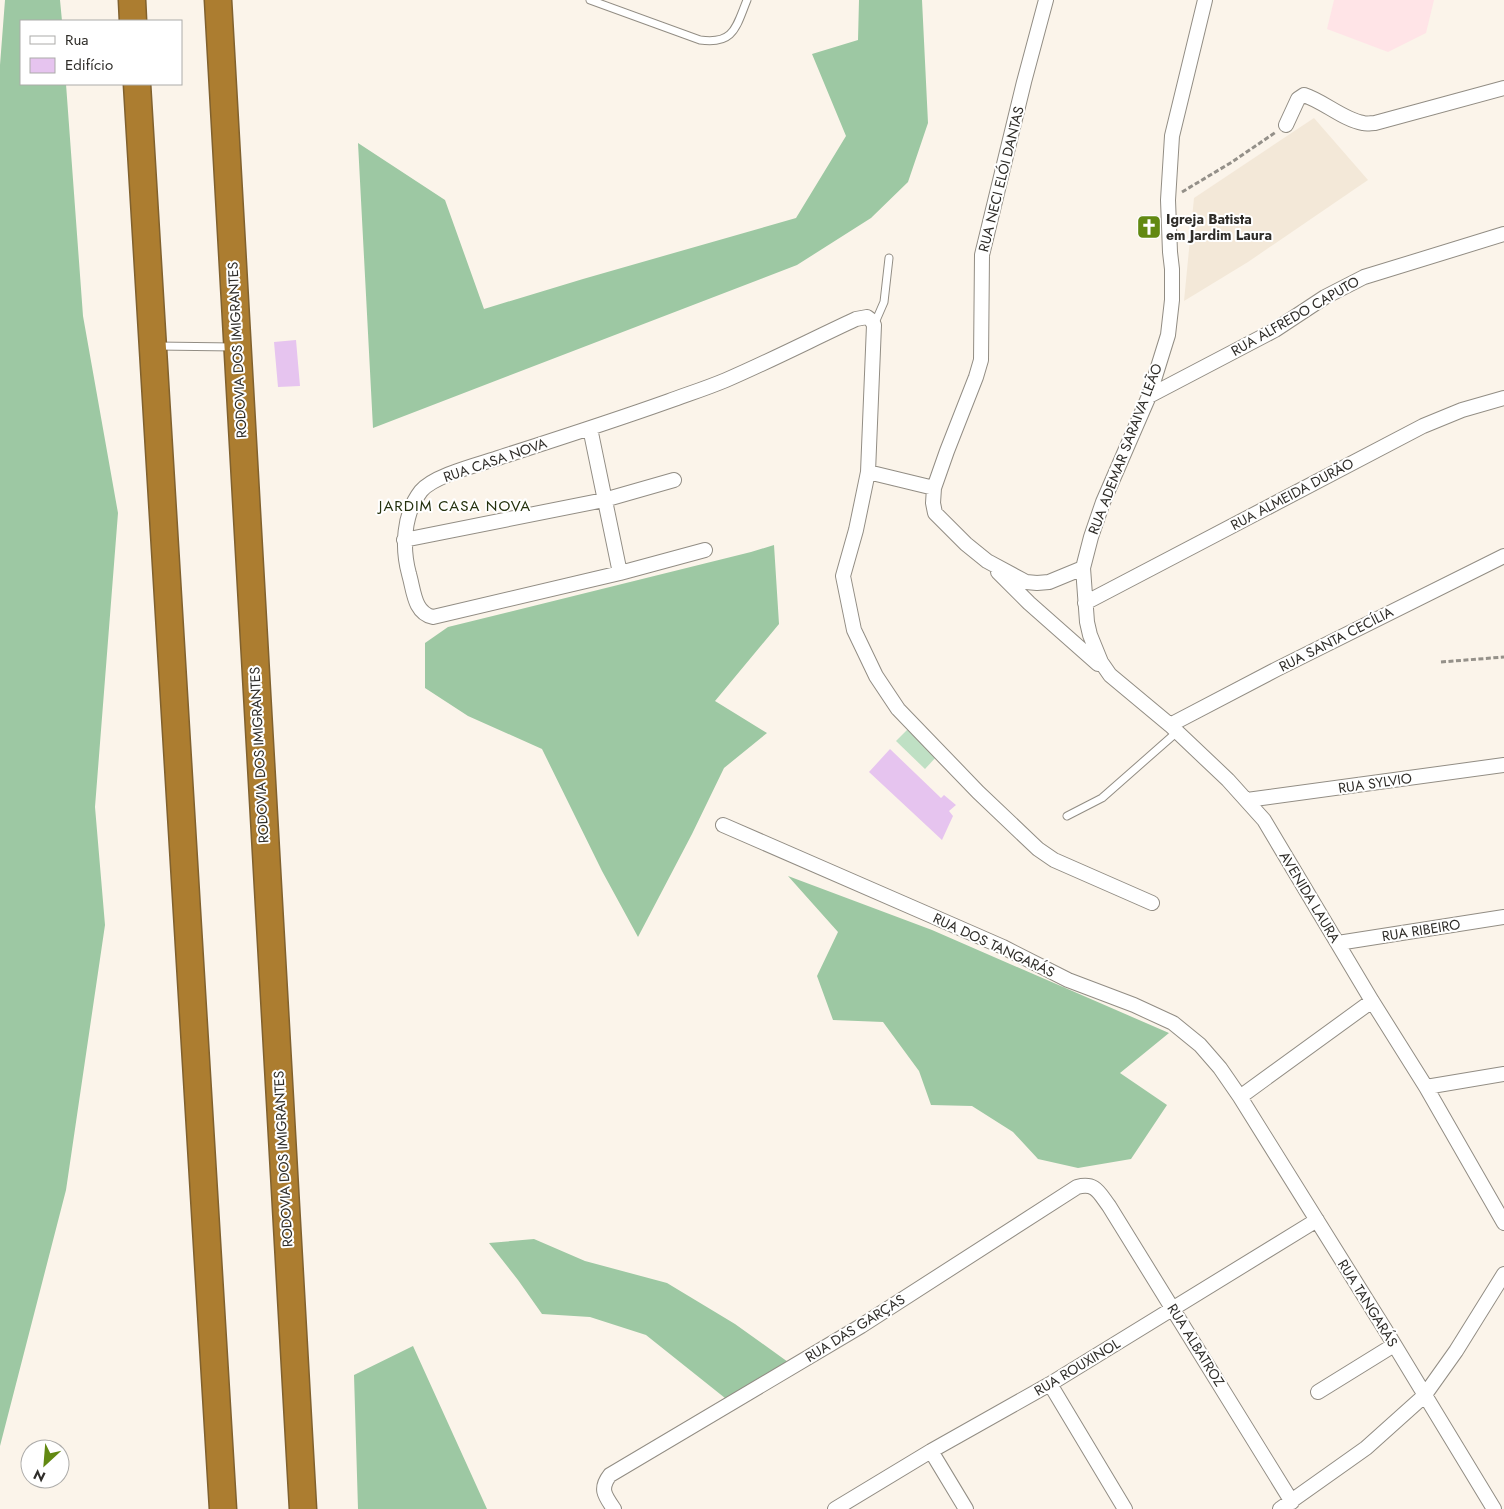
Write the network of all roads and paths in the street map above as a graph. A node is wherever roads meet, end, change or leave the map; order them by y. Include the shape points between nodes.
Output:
1 (132, 0) edge
2 (218, 0) edge
3 (590, 0) edge
4 (747, 0) edge
5 (1046, 0) edge
6 (1205, 0) edge
7 (133, 20) edge
8 (137, 85) edge
9 (1504, 88) edge
10 (1286, 126) joint
11 (1168, 200) junction
12 (1504, 234) edge
13 (889, 258) dead end
14 (874, 325) junction
15 (154, 346) junction
16 (237, 348) junction
17 (1149, 396) junction
18 (1504, 398) edge
19 (590, 428) junction
20 (868, 472) junction
21 (674, 480) dead end
22 (934, 488) junction
23 (604, 500) junction
24 (404, 540) junction
25 (704, 550) dead end
26 (1504, 556) edge
27 (987, 561) junction
28 (1083, 568) junction
29 (620, 573) junction
30 (1085, 603) junction
31 (1504, 657) edge
32 (1441, 662) dead end
33 (1110, 675) junction
34 (1173, 729) junction
35 (1504, 765) edge
36 (1247, 800) junction
37 (1067, 816) dead end
38 (723, 825) dead end
39 (1152, 903) dead end
40 (1504, 917) edge
41 (1338, 943) junction
42 (1372, 1001) junction
43 (1504, 1074) edge
44 (1426, 1087) junction
45 (1240, 1097) junction
46 (1098, 1190) joint
47 (1317, 1220) junction
48 (1504, 1223) edge
49 (1504, 1274) edge
50 (1173, 1308) junction
51 (1394, 1345) junction
52 (1050, 1384) junction
53 (1318, 1392) dead end
54 (1424, 1396) junction
55 (931, 1452) junction
56 (1286, 1505) edge
57 (1497, 1506) edge
58 (223, 1509) edge
59 (303, 1509) edge
60 (614, 1509) edge
61 (835, 1509) edge
62 (966, 1509) edge
63 (1125, 1509) edge

1 - 7 highway
2 - 16 highway, RODOVIA DOS IMIGRANTES
3 - 4 lane via 712,42 725,38 736,26
5 - 22 street, RUA NECI ELÓI DANTAS via 982,255 980,360
6 - 11 street, RUA ADEMAR SARAIVA LEÃO via 1172,136
8 - 15 highway
9 - 10 street via 1375,124 1361,123 1304,95 1298,99
10 - 11 path
11 - 17 street, RUA ADEMAR SARAIVA LEÃO via 1172,300 1168,335
12 - 17 street, RUA ALFREDO CAPUTO via 1364,277 1325,297 1275,330
13 - 14 lane via 884,302
14 - 19 street, RUA CASA NOVA via 868,317 856,319 725,380
14 - 20 street
15 - 16 lane
15 - 58 highway
16 - 59 highway, RODOVIA DOS IMIGRANTES
17 - 28 street, RUA ADEMAR SARAIVA LEÃO via 1103,502
18 - 30 street, RUA ALMEIDA DURÃO via 1423,426
19 - 23 street
19 - 24 street, RUA CASA NOVA via 431,483 415,502
20 - 22 street
20 - 39 street via 843,576 854,630 876,676 898,709 1038,849 1054,860
21 - 23 street
22 - 27 street, RUA NECI ELÓI DANTAS via 935,513
23 - 24 street
23 - 29 street
24 - 29 street, RUA CASA NOVA via 405,558 419,608 426,616
25 - 29 street, RUA CASA NOVA
26 - 34 street, RUA SANTA CECÍLIA via 1277,669
27 - 28 street via 1026,582 1037,583 1049,582
27 - 33 street
28 - 30 street, RUA ADEMAR SARAIVA LEÃO
30 - 33 street, AVENIDA LAURA via 1095,649
31 - 32 path
33 - 34 street, AVENIDA LAURA
34 - 36 street, AVENIDA LAURA
34 - 37 lane via 1102,798
35 - 36 street, RUA SYLVIO
36 - 41 street, AVENIDA LAURA via 1264,820
38 - 45 street, RUA DOS TANGARÁS via 1003,947 1068,980 1172,1023 1200,1045
40 - 41 street, RUA RIBEIRO
41 - 42 street, AVENIDA LAURA
42 - 44 street, AVENIDA LAURA
42 - 45 street
43 - 44 street
44 - 48 street, AVENIDA LAURA
45 - 47 street, RUA TANGARÁS
46 - 50 street, RUA ALBATROZ
46 - 60 street, RUA DAS GARÇAS via 1091,1186 1077,1187 861,1326 610,1475 603,1487
47 - 50 street, RUA ROUXINOL
47 - 51 street, RUA TANGARÁS
49 - 54 street
50 - 52 street, RUA ROUXINOL
50 - 56 street, RUA ALBATROZ
51 - 53 street
51 - 54 street, RUA TANGARÁS
52 - 55 street, RUA ROUXINOL
52 - 63 street
54 - 56 street via 1366,1448
54 - 57 street, RUA TANGARÁS
55 - 61 street, RUA ROUXINOL
55 - 62 street

